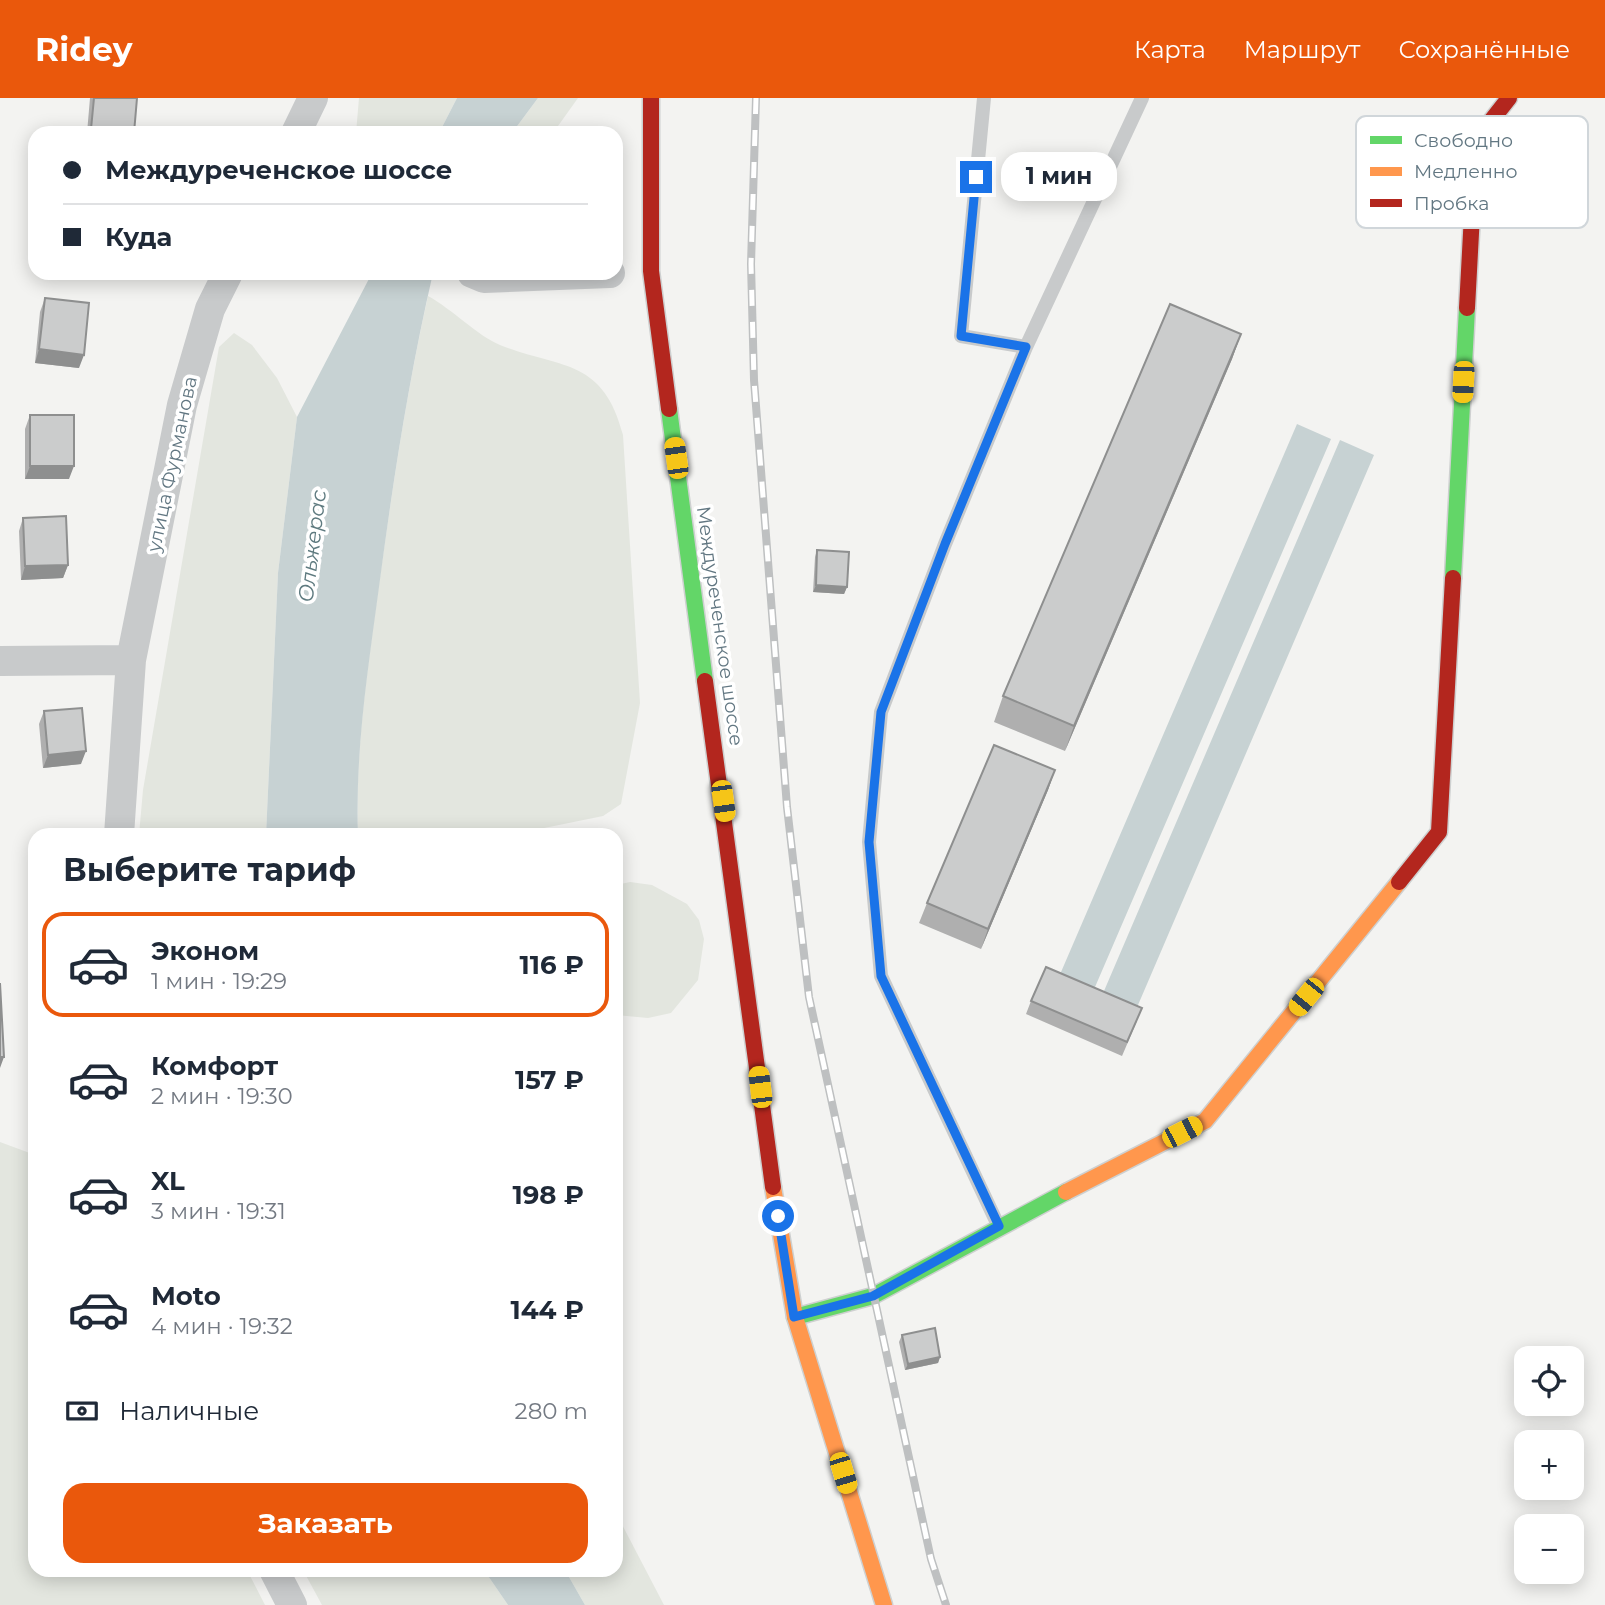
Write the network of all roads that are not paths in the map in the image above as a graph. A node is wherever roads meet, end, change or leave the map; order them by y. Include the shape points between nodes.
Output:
1 (313, 98) edge
2 (651, 98) edge
3 (984, 98) edge
4 (1142, 98) edge
5 (1509, 98) edge
6 (1495, 116) edge
7 (299, 126) edge
8 (1471, 228) edge
9 (651, 271) junction
10 (623, 273) edge
11 (224, 280) edge
12 (1026, 347) junction
13 (131, 660) junction
14 (0, 661) edge
15 (119, 828) edge
16 (999, 1226) junction
17 (794, 1317) junction
18 (278, 1577) edge
19 (292, 1605) edge
20 (884, 1605) edge

1 - 7 street
2 - 9 street, Междуреченское шоссе
3 - 12 lane via 961,336
4 - 12 lane
5 - 6 street
8 - 16 street via 1439,832 1205,1121
9 - 10 street
9 - 17 street, Междуреченское шоссе via 769,1165
11 - 13 street, улица Фурманова via 210,309 182,405
12 - 16 lane via 881,712 869,842 881,976
13 - 14 street
13 - 15 street, улица Фурманова
16 - 17 street via 873,1296
17 - 20 street, Междуреченское шоссе
18 - 19 street

